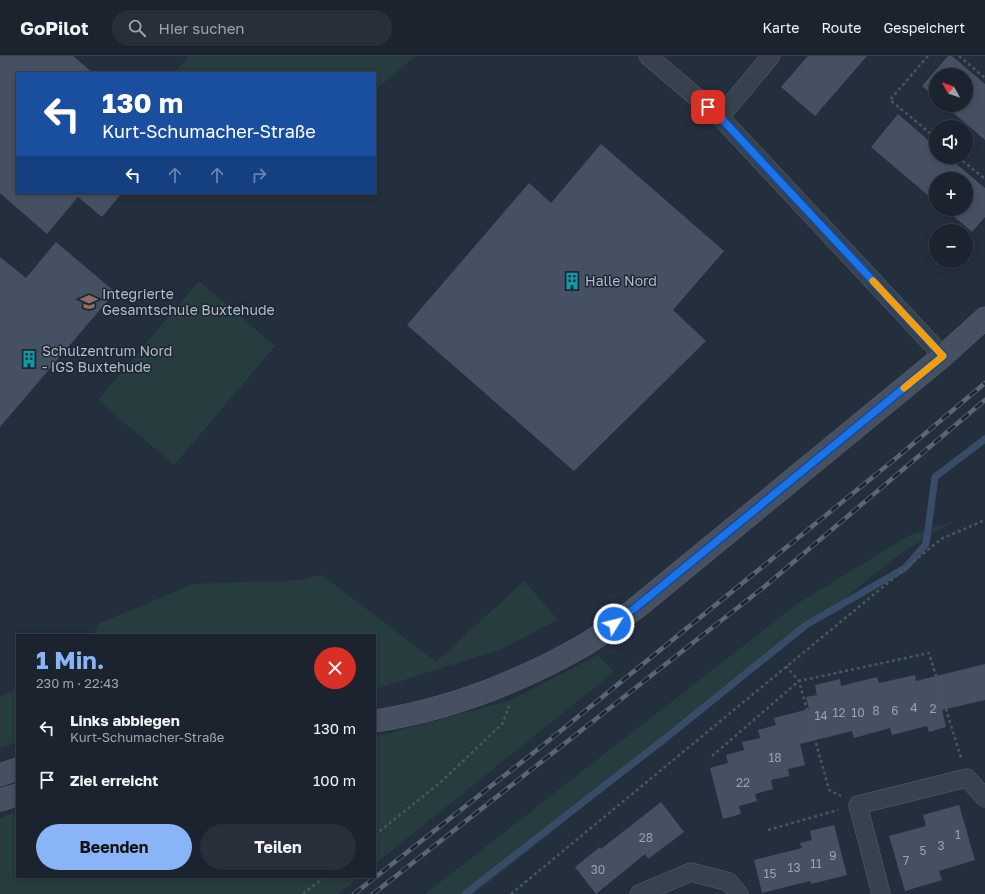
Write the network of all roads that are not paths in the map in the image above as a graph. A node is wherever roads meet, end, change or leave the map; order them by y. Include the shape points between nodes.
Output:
1 (648, 56) edge
2 (771, 56) edge
3 (720, 117) junction
4 (985, 318) edge
5 (943, 356) junction
6 (376, 721) edge
7 (16, 769) edge
8 (0, 775) edge
9 (16, 795) edge
10 (985, 798) edge
11 (0, 800) edge
12 (639, 894) edge
13 (739, 894) edge
14 (880, 894) edge

1 - 3 street
2 - 3 street
3 - 5 street
4 - 5 street
5 - 6 street via 635,608 582,647 517,679 454,703
7 - 8 street
9 - 11 street
10 - 14 street via 967,778 858,805
12 - 13 street via 691,872 729,882

